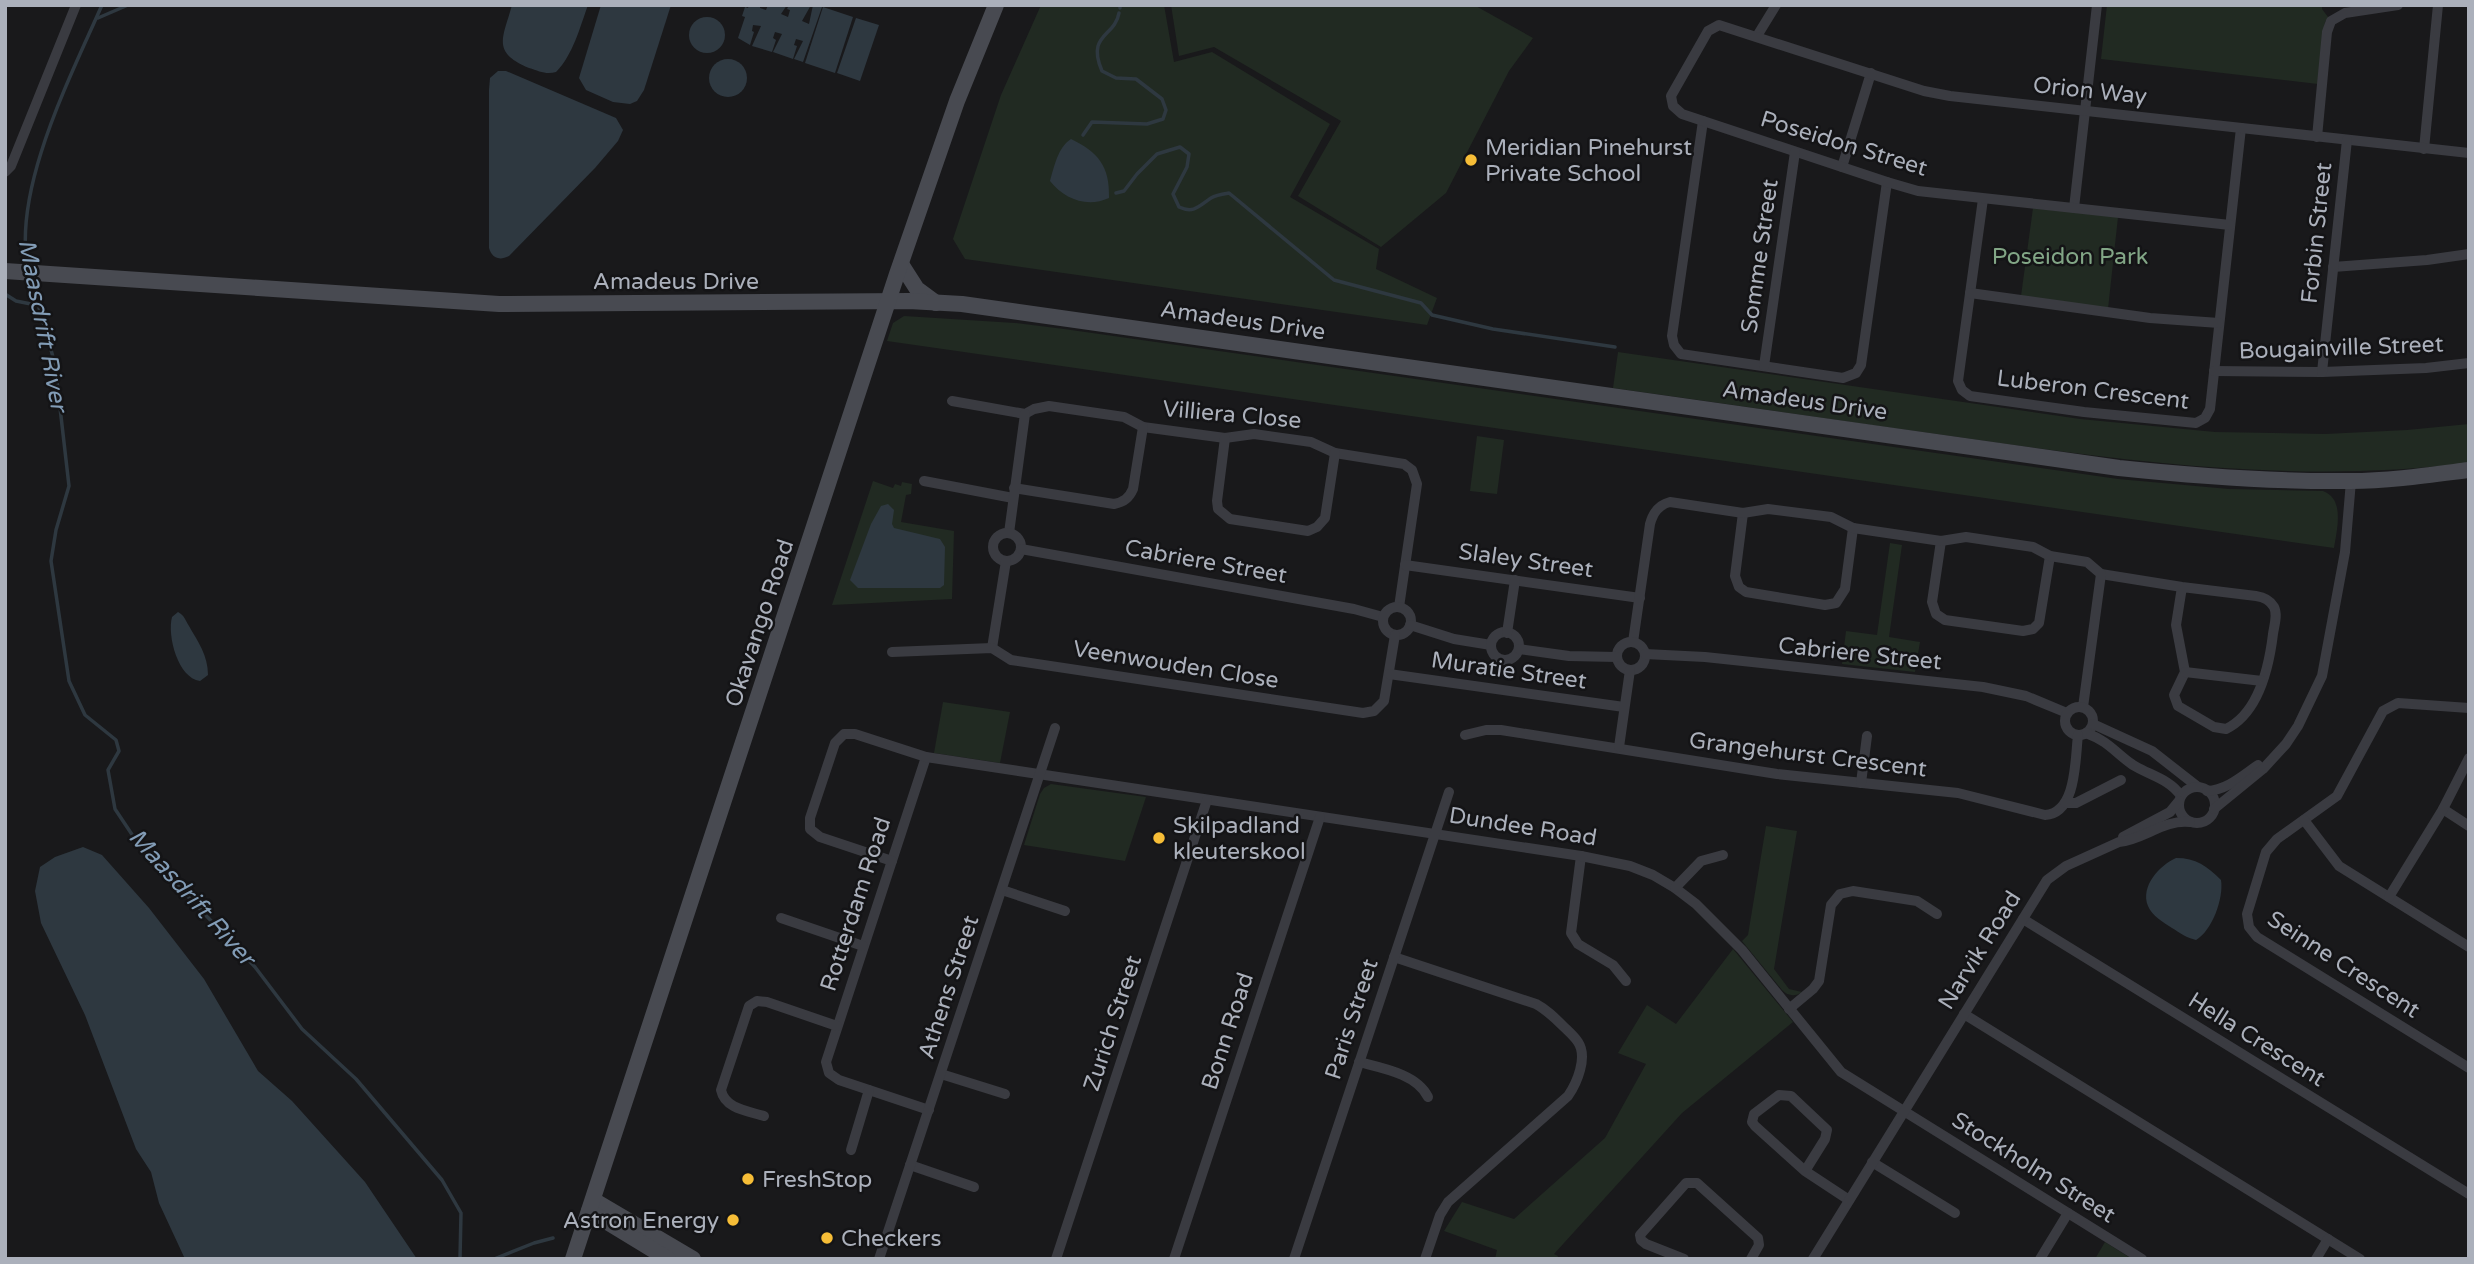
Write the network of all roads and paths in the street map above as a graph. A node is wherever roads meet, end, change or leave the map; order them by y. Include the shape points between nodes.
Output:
1 (76, 5) edge
2 (996, 5) edge
3 (1776, 5) edge
4 (2097, 5) edge
5 (2398, 5) edge
6 (2438, 5) edge
7 (1717, 25) joint
8 (1757, 36) junction
9 (1871, 74) junction
10 (2085, 111) junction
11 (1703, 121) junction
12 (2241, 128) junction
13 (2317, 137) junction
14 (2347, 140) junction
15 (2424, 149) junction
16 (1795, 152) junction
17 (2469, 153) edge
18 (1842, 167) junction
19 (5, 172) edge
20 (1886, 182) junction
21 (1983, 199) junction
22 (2074, 208) junction
23 (2230, 225) junction
24 (2469, 254) edge
25 (901, 264) junction
26 (2333, 267) junction
27 (10, 271) edge
28 (1970, 293) junction
29 (888, 301) junction
30 (936, 303) junction
31 (2219, 323) junction
32 (2469, 363) edge
33 (1764, 366) junction
34 (2214, 371) junction
35 (2322, 372) junction
36 (952, 401) dead end
37 (1025, 414) junction
38 (1143, 427) junction
39 (1225, 438) junction
40 (1335, 453) junction
41 (2469, 470) edge
42 (923, 481) dead end
43 (2351, 481) junction
44 (1014, 493) junction
45 (1743, 513) junction
46 (1853, 528) junction
47 (1009, 533) junction
48 (1941, 541) junction
49 (1021, 549) junction
50 (2050, 556) junction
51 (1006, 561) junction
52 (1405, 565) junction
53 (2101, 574) junction
54 (1515, 580) junction
55 (2182, 587) junction
56 (1640, 598) junction
57 (1399, 607) junction
58 (1383, 617) junction
59 (1410, 625) junction
60 (1507, 633) junction
61 (1395, 635) junction
62 (1633, 642) junction
63 (1491, 645) junction
64 (992, 648) junction
65 (1519, 649) junction
66 (892, 652) dead end
67 (1645, 654) junction
68 (1617, 657) junction
69 (1630, 670) junction
70 (2185, 672) junction
71 (1389, 674) junction
72 (2262, 681) junction
73 (1624, 707) junction
74 (2082, 707) junction
75 (2469, 708) edge
76 (2067, 713) junction
77 (1055, 728) dead end
78 (2086, 730) junction
79 (1465, 734) dead end
80 (1867, 736) dead end
81 (1619, 747) junction
82 (926, 757) junction
83 (2469, 758) edge
84 (2163, 759) junction
85 (2270, 760) junction
86 (1041, 774) junction
87 (2154, 775) junction
88 (2121, 780) dead end
89 (1861, 783) junction
90 (2202, 789) junction
91 (1449, 792) dead end
92 (2180, 798) junction
93 (1208, 800) junction
94 (2066, 803) junction
95 (2214, 809) junction
96 (2443, 809) junction
97 (1320, 817) junction
98 (2304, 820) junction
99 (2190, 822) junction
100 (2469, 825) edge
101 (1434, 834) junction
102 (2119, 842) junction
103 (1723, 855) dead end
104 (1581, 856) junction
105 (892, 861) junction
106 (1675, 888) junction
107 (1002, 890) junction
108 (2389, 897) junction
109 (1066, 911) dead end
110 (1937, 914) dead end
111 (781, 918) dead end
112 (2023, 919) junction
113 (863, 946) junction
114 (2469, 947) edge
115 (1394, 957) junction
116 (1626, 982) dead end
117 (1789, 1009) junction
118 (1964, 1014) junction
119 (837, 1026) junction
120 (1359, 1062) junction
121 (2469, 1068) edge
122 (941, 1074) junction
123 (869, 1090) junction
124 (1005, 1094) dead end
125 (1428, 1097) dead end
126 (929, 1110) junction
127 (1904, 1111) junction
128 (764, 1116) dead end
129 (851, 1150) dead end
130 (1872, 1162) junction
131 (910, 1165) junction
132 (1805, 1171) junction
133 (974, 1187) dead end
134 (2469, 1194) edge
135 (1849, 1200) junction
136 (591, 1205) junction
137 (1955, 1213) dead end
138 (2068, 1213) junction
139 (2328, 1239) junction
140 (573, 1259) edge
141 (668, 1259) edge
142 (693, 1259) edge
143 (879, 1259) edge
144 (1056, 1259) edge
145 (1174, 1259) edge
146 (1294, 1259) edge
147 (1425, 1259) edge
148 (1684, 1259) edge
149 (1751, 1259) edge
150 (1813, 1259) edge
151 (2040, 1259) edge
152 (2142, 1259) edge
153 (2316, 1259) edge
154 (2360, 1259) edge

1 - 19 street
2 - 25 street, Okavango Road via 957,100
3 - 8 street
4 - 10 street
5 - 13 street via 2345,13 2331,21
6 - 15 street
7 - 8 street, Orion Way
7 - 11 street, Poseidon Street via 1708,31 1671,96 1678,112
8 - 9 street, Orion Way
9 - 10 street, Orion Way via 1936,93
9 - 18 street
10 - 12 street, Orion Way
10 - 22 street
11 - 16 street, Poseidon Street
11 - 33 street via 1673,341 1684,355
12 - 13 street, Orion Way
12 - 23 street, Luberon Crescent
13 - 14 street, Orion Way
14 - 15 street, Orion Way
14 - 26 street, Forbin Street
15 - 17 street, Orion Way
16 - 18 street, Poseidon Street
16 - 33 street, Somme Street
18 - 20 street, Poseidon Street
20 - 21 street, Poseidon Street
20 - 33 street via 1858,371 1843,378
21 - 22 street, Poseidon Street
21 - 28 street, Luberon Crescent
22 - 23 street, Poseidon Street
23 - 31 street, Luberon Crescent
24 - 26 street
25 - 29 street, Okavango Road
25 - 30 street via 917,289
26 - 35 street, Forbin Street
27 - 29 street, Amadeus Drive via 486,303
28 - 31 street
28 - 34 street, Luberon Crescent via 1958,381 1967,395 2196,423 2209,412
29 - 30 street, Amadeus Drive
29 - 136 street, Okavango Road
30 - 43 street, Amadeus Drive via 2119,468
31 - 34 street, Luberon Crescent
32 - 35 street, Bougainville Street
34 - 35 street, Bougainville Street
36 - 37 street, Villiera Close
37 - 38 street, Villiera Close via 1049,406 1124,417
37 - 44 street
38 - 39 street, Villiera Close
38 - 44 street via 1133,489 1121,503
39 - 40 street, Villiera Close via 1254,434 1311,442
39 - 40 street via 1217,501 1222,513 1230,519 1308,531 1325,518
40 - 52 street, Villiera Close via 1397,462 1412,470 1416,484
41 - 43 street, Amadeus Drive
42 - 44 street
43 - 85 street via 2345,552 2322,676 2298,726
44 - 47 street
45 - 46 street via 1768,509 1831,517
45 - 46 street via 1735,576 1741,589 1825,605 1836,603 1844,593
45 - 56 street via 1670,502 1662,505 1650,524
46 - 48 street
47 - 49 street via 1018,538
47 - 51 street via 998,536 993,546
48 - 50 street via 1966,537 2033,547
48 - 50 street via 1932,602 1936,614 1945,620 2023,631 2036,627 2041,618
49 - 51 street
49 - 58 street, Cabriere Street
50 - 53 street via 2087,562
51 - 64 street
52 - 54 street, Slaley Street
52 - 57 street, Villiera Close
53 - 55 street
53 - 74 street
54 - 56 street, Slaley Street
54 - 60 street
55 - 70 street via 2176,625
55 - 72 street via 2263,597 2272,604 2275,617 2269,665
56 - 62 street
57 - 58 street
57 - 59 street via 1407,612
58 - 61 street via 1385,629
59 - 61 street
59 - 63 street
60 - 63 street via 1496,636
60 - 65 street via 1517,638
61 - 71 street, Veenwouden Close
62 - 67 street
62 - 68 street via 1623,645
63 - 65 street via 1496,657 1504,660 1513,658
64 - 66 street, Veenwouden Close
64 - 71 street, Veenwouden Close via 1011,660 1363,713 1374,711 1384,701
65 - 68 street
67 - 69 street via 1641,666
67 - 76 street, Cabriere Street via 1983,687 2026,696
68 - 69 street via 1622,667
69 - 73 street
70 - 72 street
70 - 72 street via 2174,695 2177,705 2221,729 2245,715
71 - 73 street, Muratie Street
73 - 81 street
74 - 76 street
74 - 78 street via 2090,713
75 - 98 street, Seinne Crescent via 2403,703 2386,708 2340,791
76 - 78 street via 2067,728
77 - 86 street, Athens Street
78 - 84 street via 2135,741
78 - 87 street
78 - 94 street
79 - 81 street, Grangehurst Crescent via 1501,730
80 - 89 street
81 - 89 street, Grangehurst Crescent
82 - 86 street
82 - 105 street, Rotterdam Road
82 - 105 street via 855,734 840,736 810,818 810,829 820,837
83 - 96 street
84 - 87 street
84 - 90 street
85 - 90 street via 2219,789
85 - 95 street
86 - 93 street, Dundee Road
86 - 107 street, Athens Street
87 - 92 street via 2172,785
88 - 94 street, Grangehurst Crescent via 2076,803
89 - 94 street, Grangehurst Crescent via 1958,793 2045,815
90 - 92 street via 2189,789
90 - 95 street via 2213,797
91 - 101 street, Paris Street
92 - 99 street via 2180,811
92 - 102 street, Narvik Road via 2170,812
93 - 97 street, Dundee Road
93 - 144 street, Zurich Street
95 - 99 street via 2204,822
96 - 100 street
96 - 108 street
97 - 101 street, Dundee Road
97 - 145 street, Bonn Road
98 - 108 street via 2335,862
98 - 121 street, Seinne Crescent via 2277,839 2264,856 2247,914 2250,930
99 - 102 street, Narvik Road via 2176,822
101 - 104 street, Dundee Road
101 - 115 street, Paris Street
102 - 112 street, Narvik Road via 2053,874
103 - 106 street via 1701,861
104 - 106 street, Dundee Road via 1630,866
104 - 116 street via 1572,936 1613,965
105 - 113 street, Rotterdam Road
106 - 117 street, Dundee Road via 1731,937
107 - 109 street
107 - 122 street, Athens Street
108 - 114 street
110 - 117 street via 1917,901 1853,891 1840,894 1831,905 1819,981
111 - 113 street
112 - 118 street, Narvik Road
112 - 134 street, Hella Crescent
113 - 119 street, Rotterdam Road
115 - 120 street, Paris Street
115 - 147 street via 1536,1004 1577,1040 1582,1051 1568,1096 1445,1206
117 - 127 street, Dundee Road via 1837,1068
118 - 127 street, Narvik Road
118 - 139 street
119 - 123 street, Rotterdam Road via 827,1070 839,1080
119 - 128 street via 767,1002 749,1006 721,1094 730,1105
120 - 125 street via 1410,1079
120 - 146 street, Paris Street
122 - 124 street
122 - 126 street, Athens Street
123 - 126 street, Rotterdam Road
123 - 129 street
126 - 131 street, Athens Street
127 - 130 street, Narvik Road
127 - 138 street, Stockholm Street
130 - 135 street, Narvik Road
130 - 137 street
131 - 133 street
131 - 143 street, Athens Street
132 - 132 street via 1752,1122 1758,1110 1779,1095 1791,1096 1827,1130
132 - 135 street
135 - 150 street, Narvik Road
136 - 140 street, Okavango Road
136 - 141 street
136 - 142 street
138 - 151 street
138 - 152 street, Stockholm Street
139 - 153 street
139 - 154 street
148 - 149 street via 1646,1244 1640,1235 1691,1181 1758,1238

